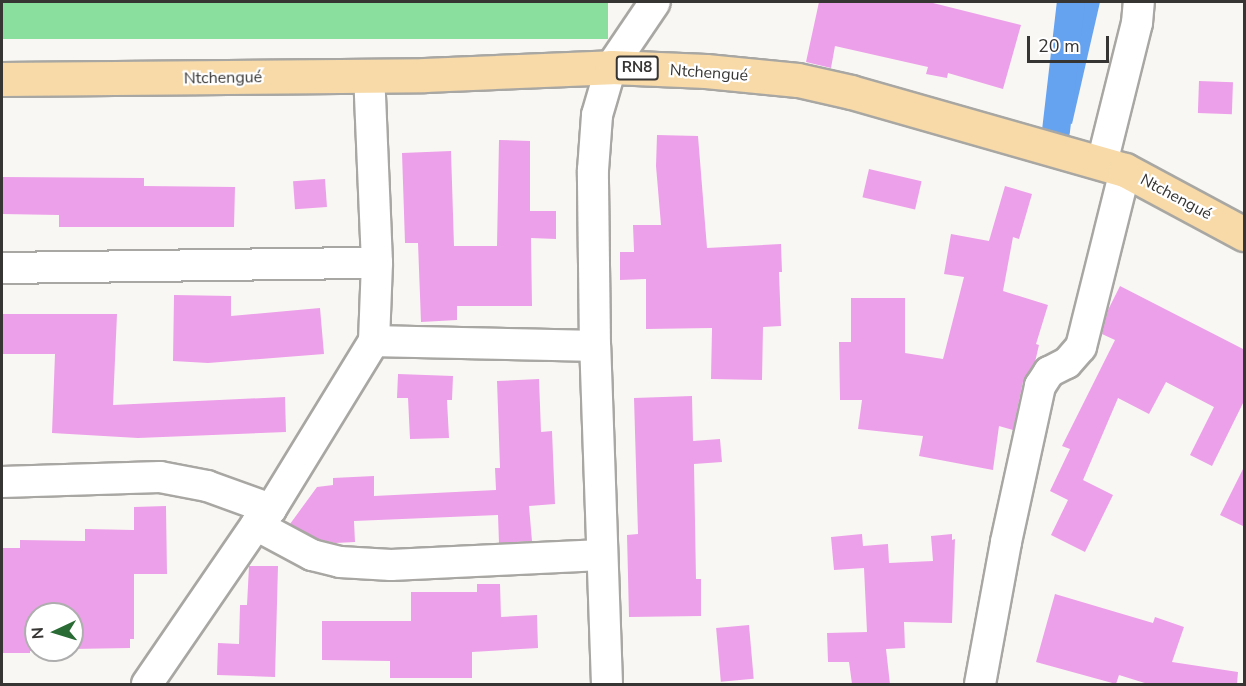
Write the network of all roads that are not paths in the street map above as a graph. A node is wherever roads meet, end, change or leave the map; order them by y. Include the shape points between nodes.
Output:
1 (656, 2) edge
2 (1139, 2) edge
3 (611, 67) junction
4 (369, 76) junction
5 (2, 79) edge
6 (1113, 167) junction
7 (1245, 234) edge
8 (377, 263) junction
9 (2, 268) edge
10 (374, 341) junction
11 (595, 346) junction
12 (2, 482) edge
13 (263, 517) junction
14 (602, 555) junction
15 (147, 684) edge
16 (607, 684) edge
17 (980, 684) edge

1 - 3 street
2 - 6 street
3 - 4 main road, Ntchengué / RN8
3 - 6 main road, Ntchengué / RN8 via 798,80
3 - 11 street via 597,115 593,170
4 - 5 main road, Ntchengué / RN8
4 - 8 street
6 - 7 main road, Ntchengué / RN8
6 - 17 street via 1081,346 1066,363 1049,372 1040,386
8 - 9 street
8 - 10 street
10 - 11 street
10 - 13 street
11 - 14 street
12 - 13 street via 160,477 207,486
13 - 14 street via 312,555 340,562 391,565
13 - 15 street
14 - 16 street

